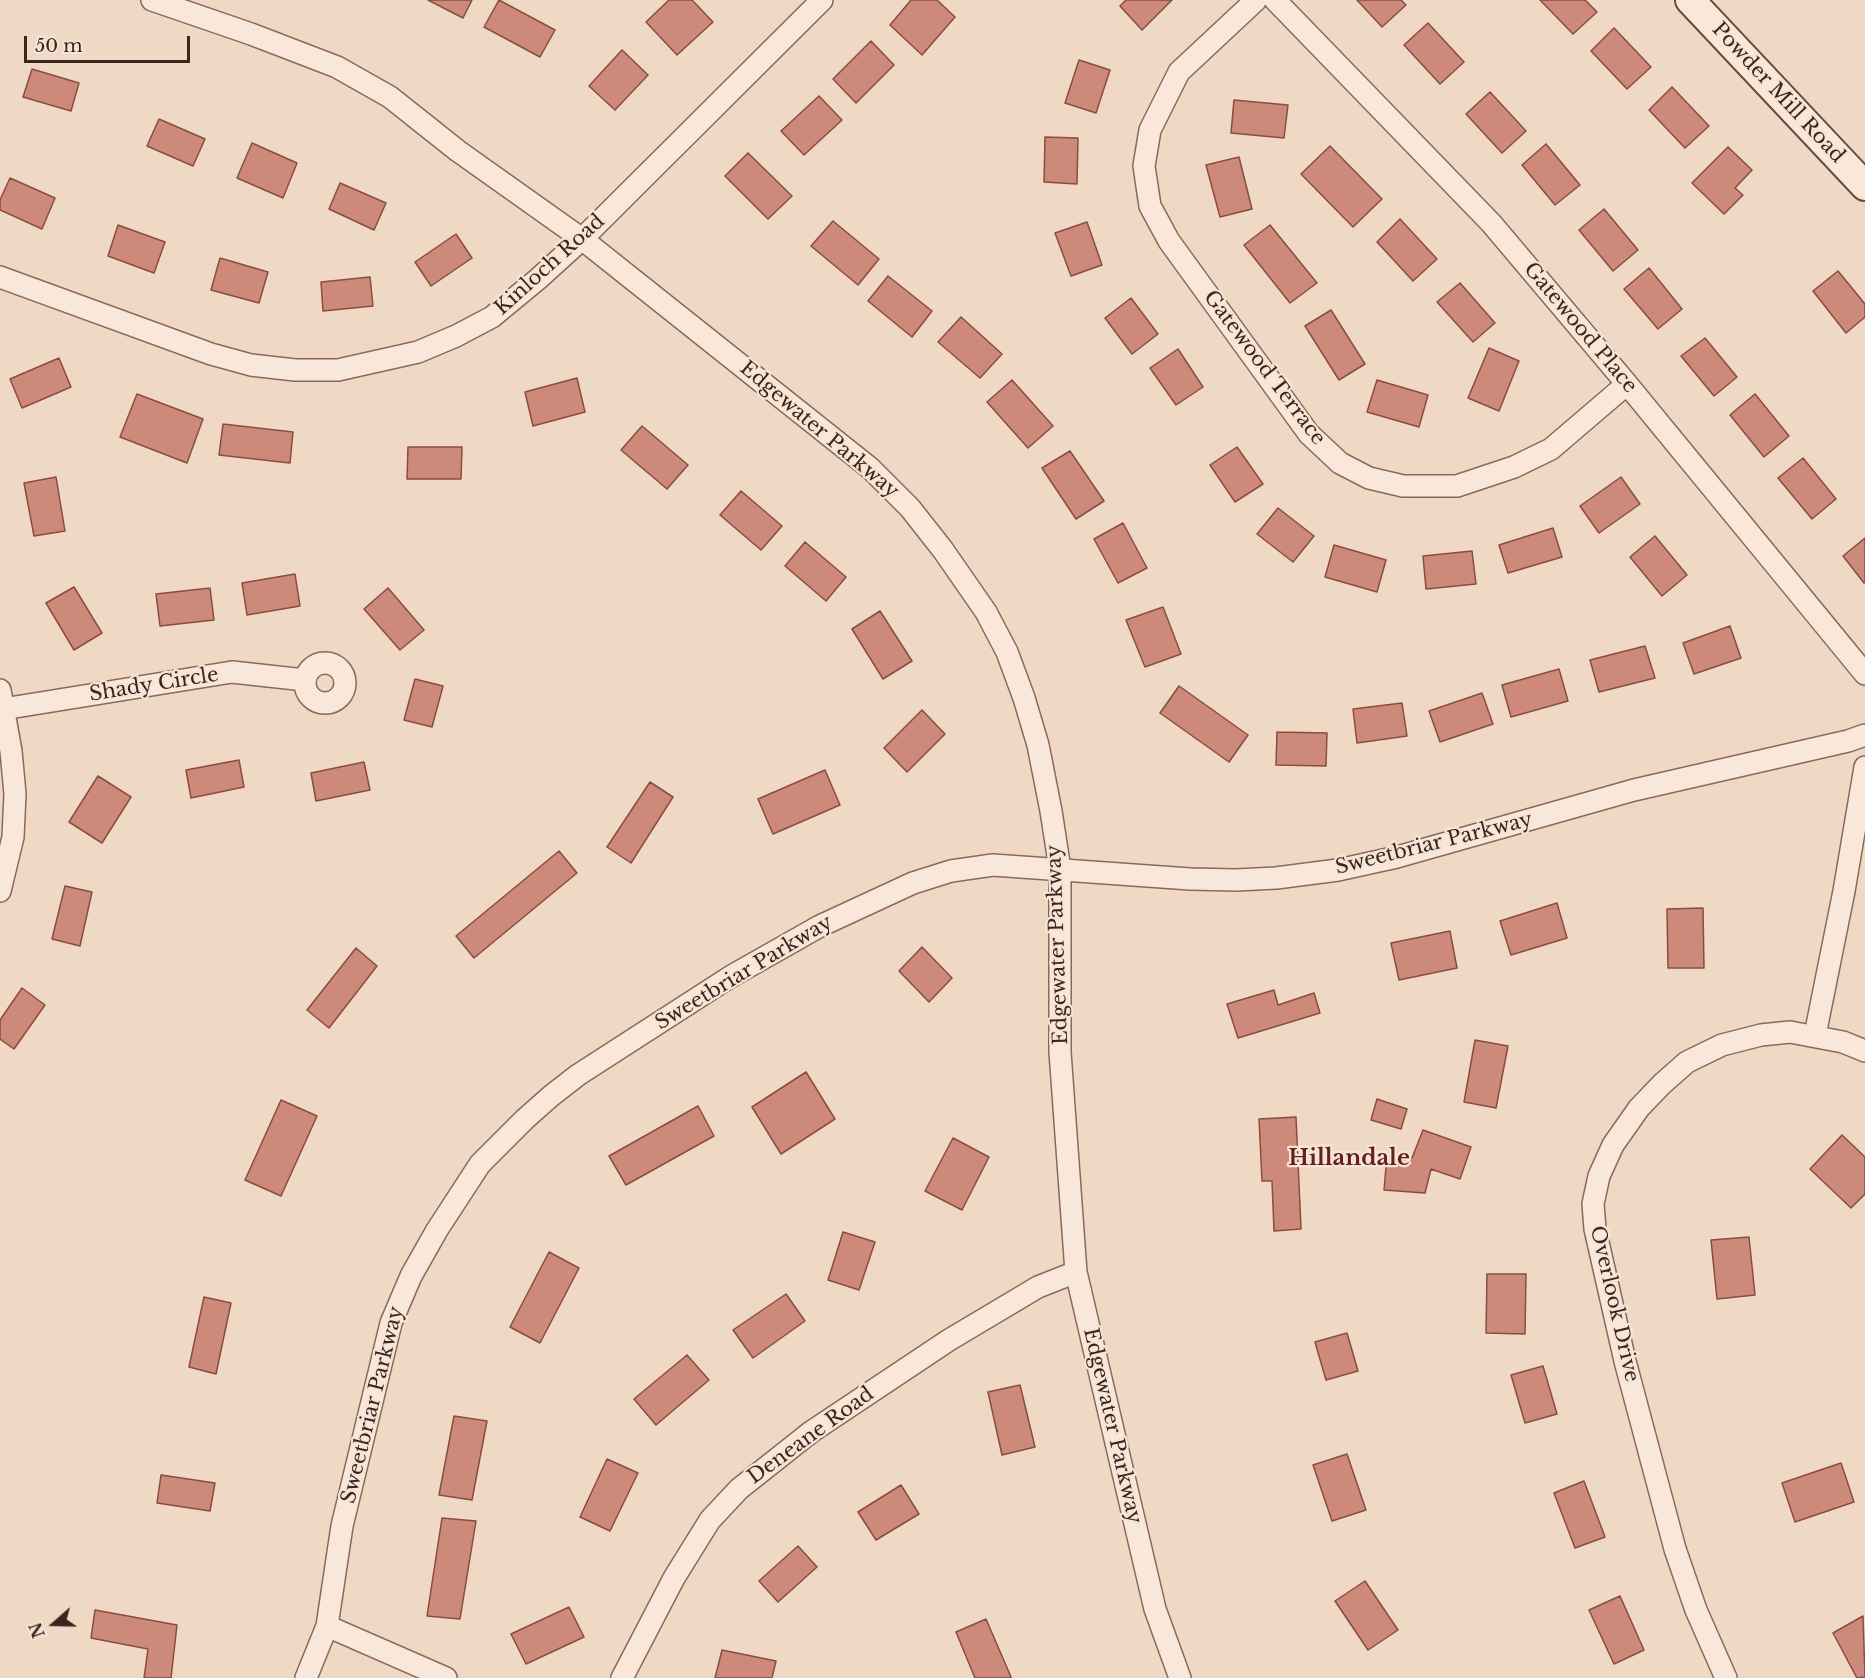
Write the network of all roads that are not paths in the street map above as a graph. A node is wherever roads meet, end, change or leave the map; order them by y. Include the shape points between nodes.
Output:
1 (152, 0) edge
2 (822, 0) edge
3 (1256, 0) edge
4 (1275, 0) edge
5 (1690, 0) edge
6 (1865, 186) edge
7 (582, 239) junction
8 (0, 277) edge
9 (1627, 384) junction
10 (1865, 674) edge
11 (305, 680) dead end
12 (2, 700) edge
13 (1865, 735) edge
14 (1865, 767) edge
15 (1060, 869) junction
16 (0, 891) edge
17 (1815, 1035) junction
18 (1865, 1051) edge
19 (1076, 1272) junction
20 (327, 1626) junction
21 (306, 1678) edge
22 (446, 1678) edge
23 (622, 1678) edge
24 (1180, 1678) edge
25 (1726, 1678) edge

1 - 7 street, Edgewater Parkway via 337,67 390,97
2 - 7 street, Kinloch Road
3 - 9 street, Gatewood Terrace via 1179,72 1150,130 1144,166 1150,206 1169,240 1309,434 1340,463 1369,478 1403,486 1456,486 1514,467 1551,449
4 - 9 street, Gatewood Place via 1491,223
5 - 6 main road, Powder Mill Road
7 - 8 street, Kinloch Road via 492,316 456,336 418,352 338,370 251,365 211,354
7 - 15 street, Edgewater Parkway via 870,468 910,508 943,550 986,612 1007,652 1024,698 1038,745
9 - 10 street, Gatewood Place
11 - 12 street, Shady Circle via 232,672
12 - 16 street via 15,794 13,837
13 - 15 street, Sweetbriar Parkway via 1634,790 1338,870 1236,880
14 - 17 street
15 - 19 street, Edgewater Parkway via 1060,1052
15 - 20 street, Sweetbriar Parkway via 993,865 951,871 913,883 820,926 730,977 578,1075 502,1141 468,1180 411,1276 394,1315 342,1526
17 - 18 street, Overlook Drive
17 - 25 street, Overlook Drive via 1761,1035 1722,1045 1687,1062 1639,1108 1613,1145 1599,1176 1593,1204 1615,1317 1675,1549
19 - 23 street, Deneane Road via 1038,1287 949,1340 811,1432 739,1489 710,1520 674,1578
19 - 24 street, Edgewater Parkway via 1155,1609
20 - 21 street, Sweetbriar Parkway
20 - 22 street

